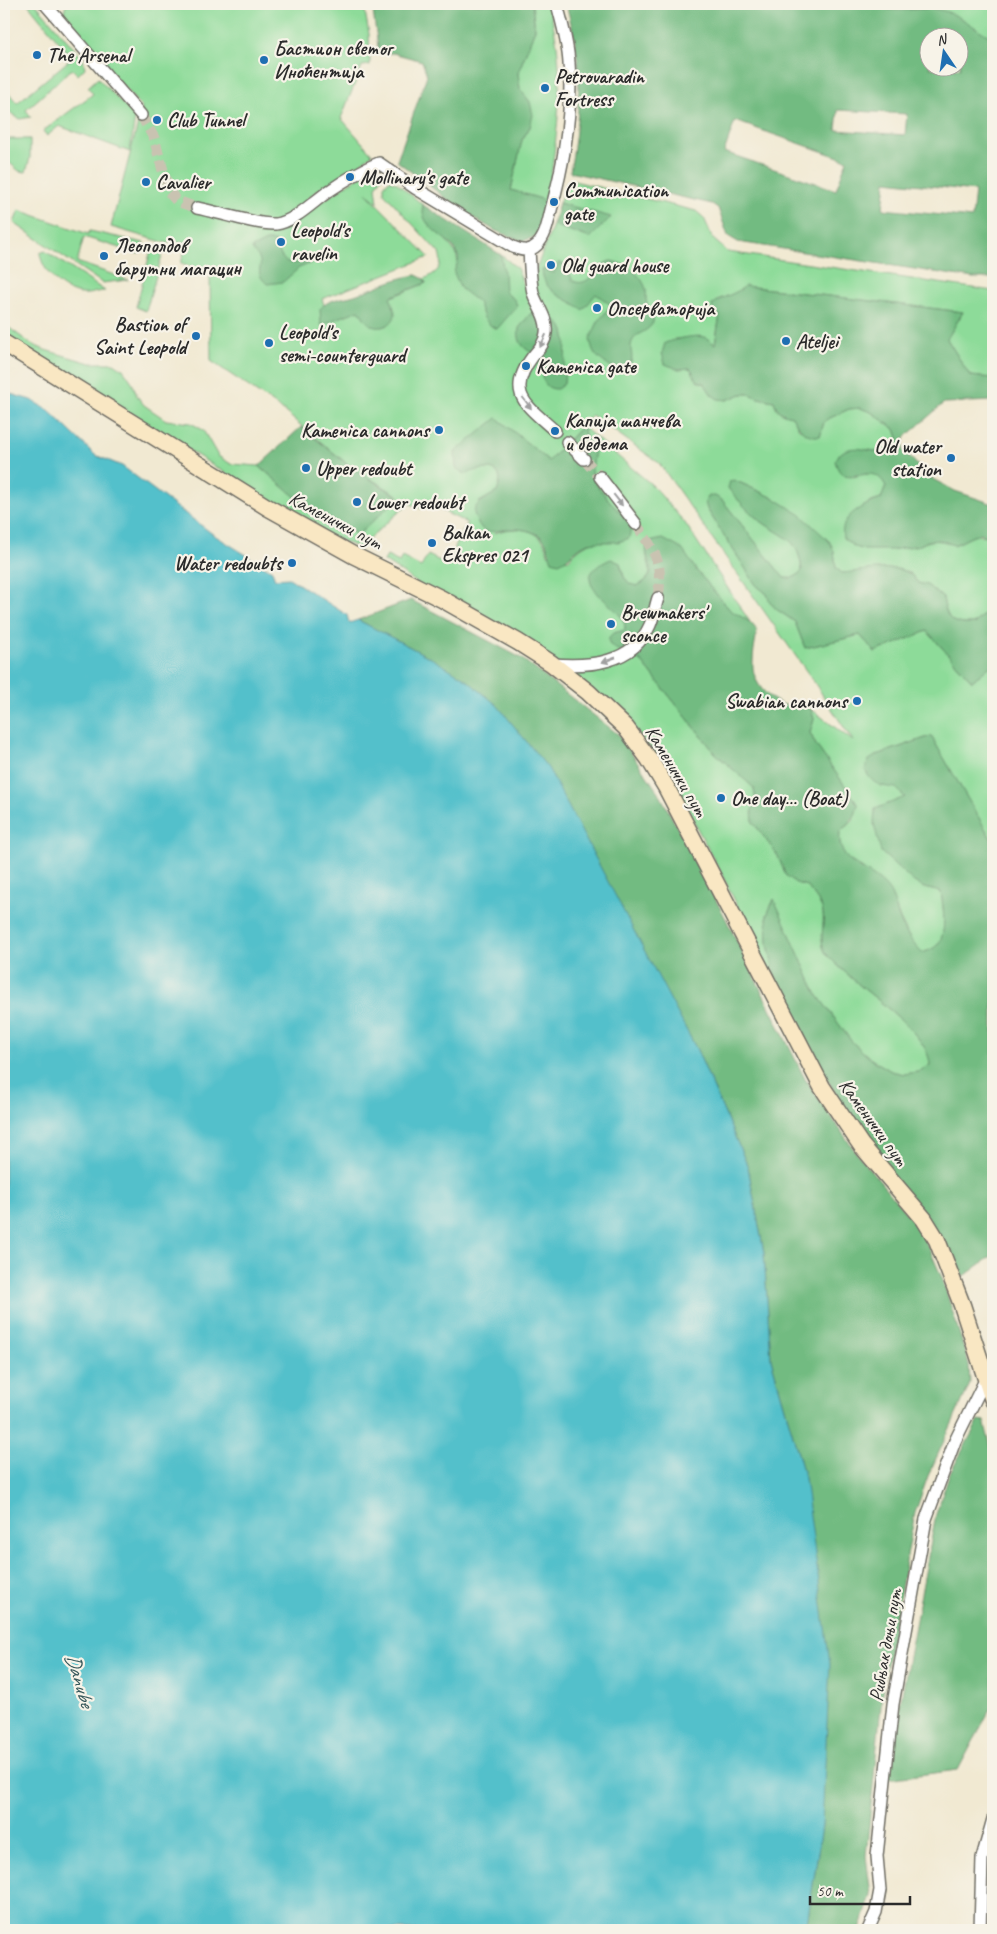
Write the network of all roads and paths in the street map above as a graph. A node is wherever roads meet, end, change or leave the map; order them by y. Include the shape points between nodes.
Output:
1 (45, 4) edge
2 (557, 4) edge
3 (141, 115) tunnel mouth
4 (197, 208) tunnel mouth
5 (529, 250) junction
6 (4, 343) edge
7 (555, 432) dead end
8 (567, 442) dead end
9 (584, 459) tunnel mouth
10 (600, 477) tunnel mouth
11 (636, 524) tunnel mouth
12 (658, 598) tunnel mouth
13 (551, 664) junction
14 (986, 1378) junction
15 (993, 1400) edge
16 (993, 1818) edge
17 (868, 1930) edge
18 (980, 1930) edge

1 - 3 street
2 - 5 street via 570,65 568,130 561,175 544,235
4 - 5 street via 266,223 283,222 292,219 362,169 379,163 513,247
5 -> 7 street via 534,293 546,333 543,343 522,371 520,390 527,405
6 - 13 main road, Каменички пут via 267,507 442,599
8 - 9 street
10 -> 11 street
12 -> 13 street via 650,626 636,645 620,656 601,663 577,666
13 - 14 main road, Каменички пут via 588,692 626,728 649,759 822,1087 861,1145 924,1219 937,1240
14 - 15 main road, Каменички пут
14 - 17 street, Рибњак доњи пут via 955,1441 926,1519 892,1704 877,1856 880,1890
16 - 18 street via 982,1858

